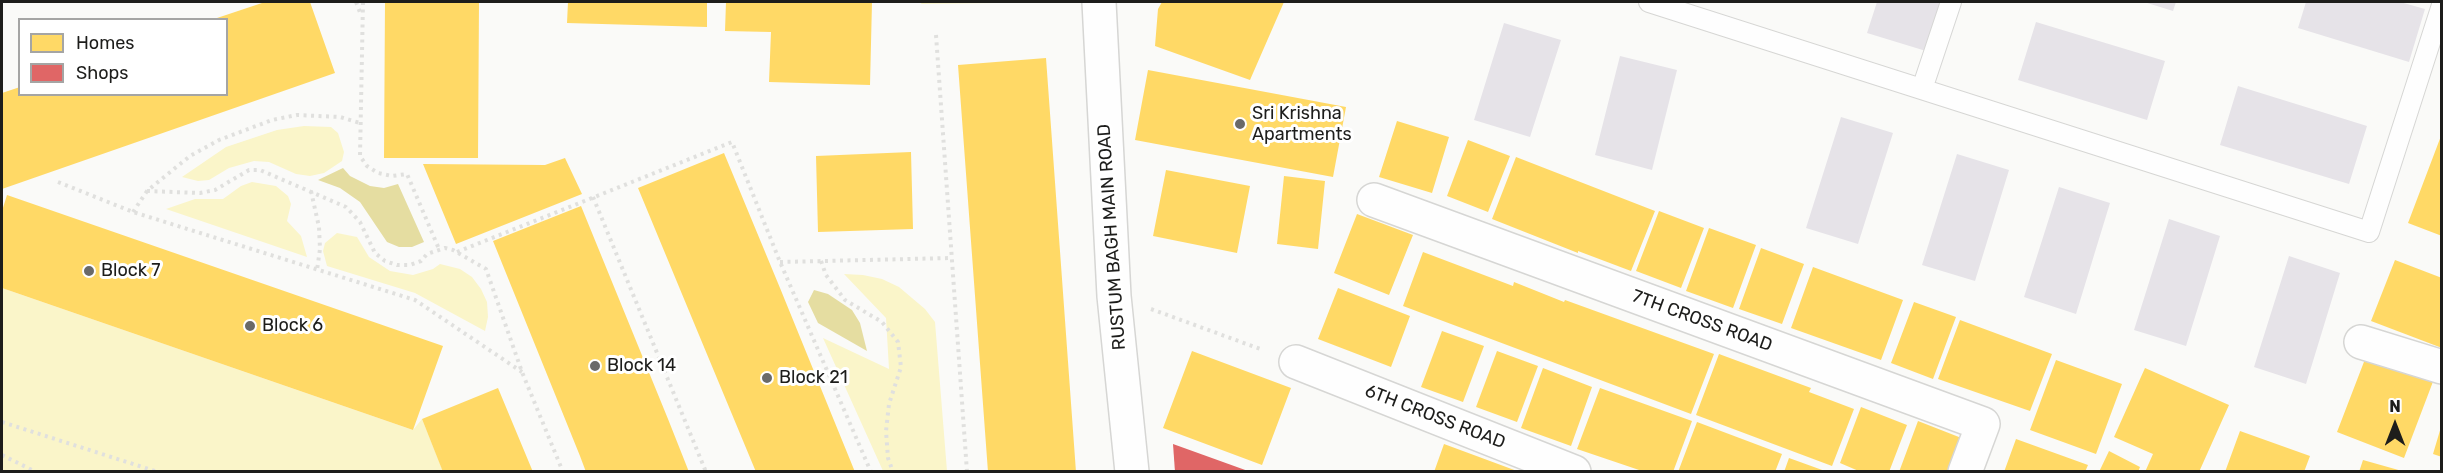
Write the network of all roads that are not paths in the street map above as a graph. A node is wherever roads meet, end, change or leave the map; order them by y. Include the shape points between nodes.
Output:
1 (1099, 2) edge
2 (1649, 2) edge
3 (1951, 2) edge
4 (2442, 5) edge
5 (1922, 89) junction
6 (1374, 200) dead end
7 (2361, 342) dead end
8 (1296, 362) road end
9 (2442, 367) edge
10 (1132, 471) edge
11 (1574, 471) edge
12 (1965, 471) edge

1 - 10 street, RUSTUM BAGH MAIN ROAD via 1114,296
2 - 5 lane
3 - 5 lane
4 - 5 lane via 2369,232
6 - 12 street, 7TH CROSS ROAD via 1983,424
7 - 9 street
8 - 11 street, 6TH CROSS ROAD

